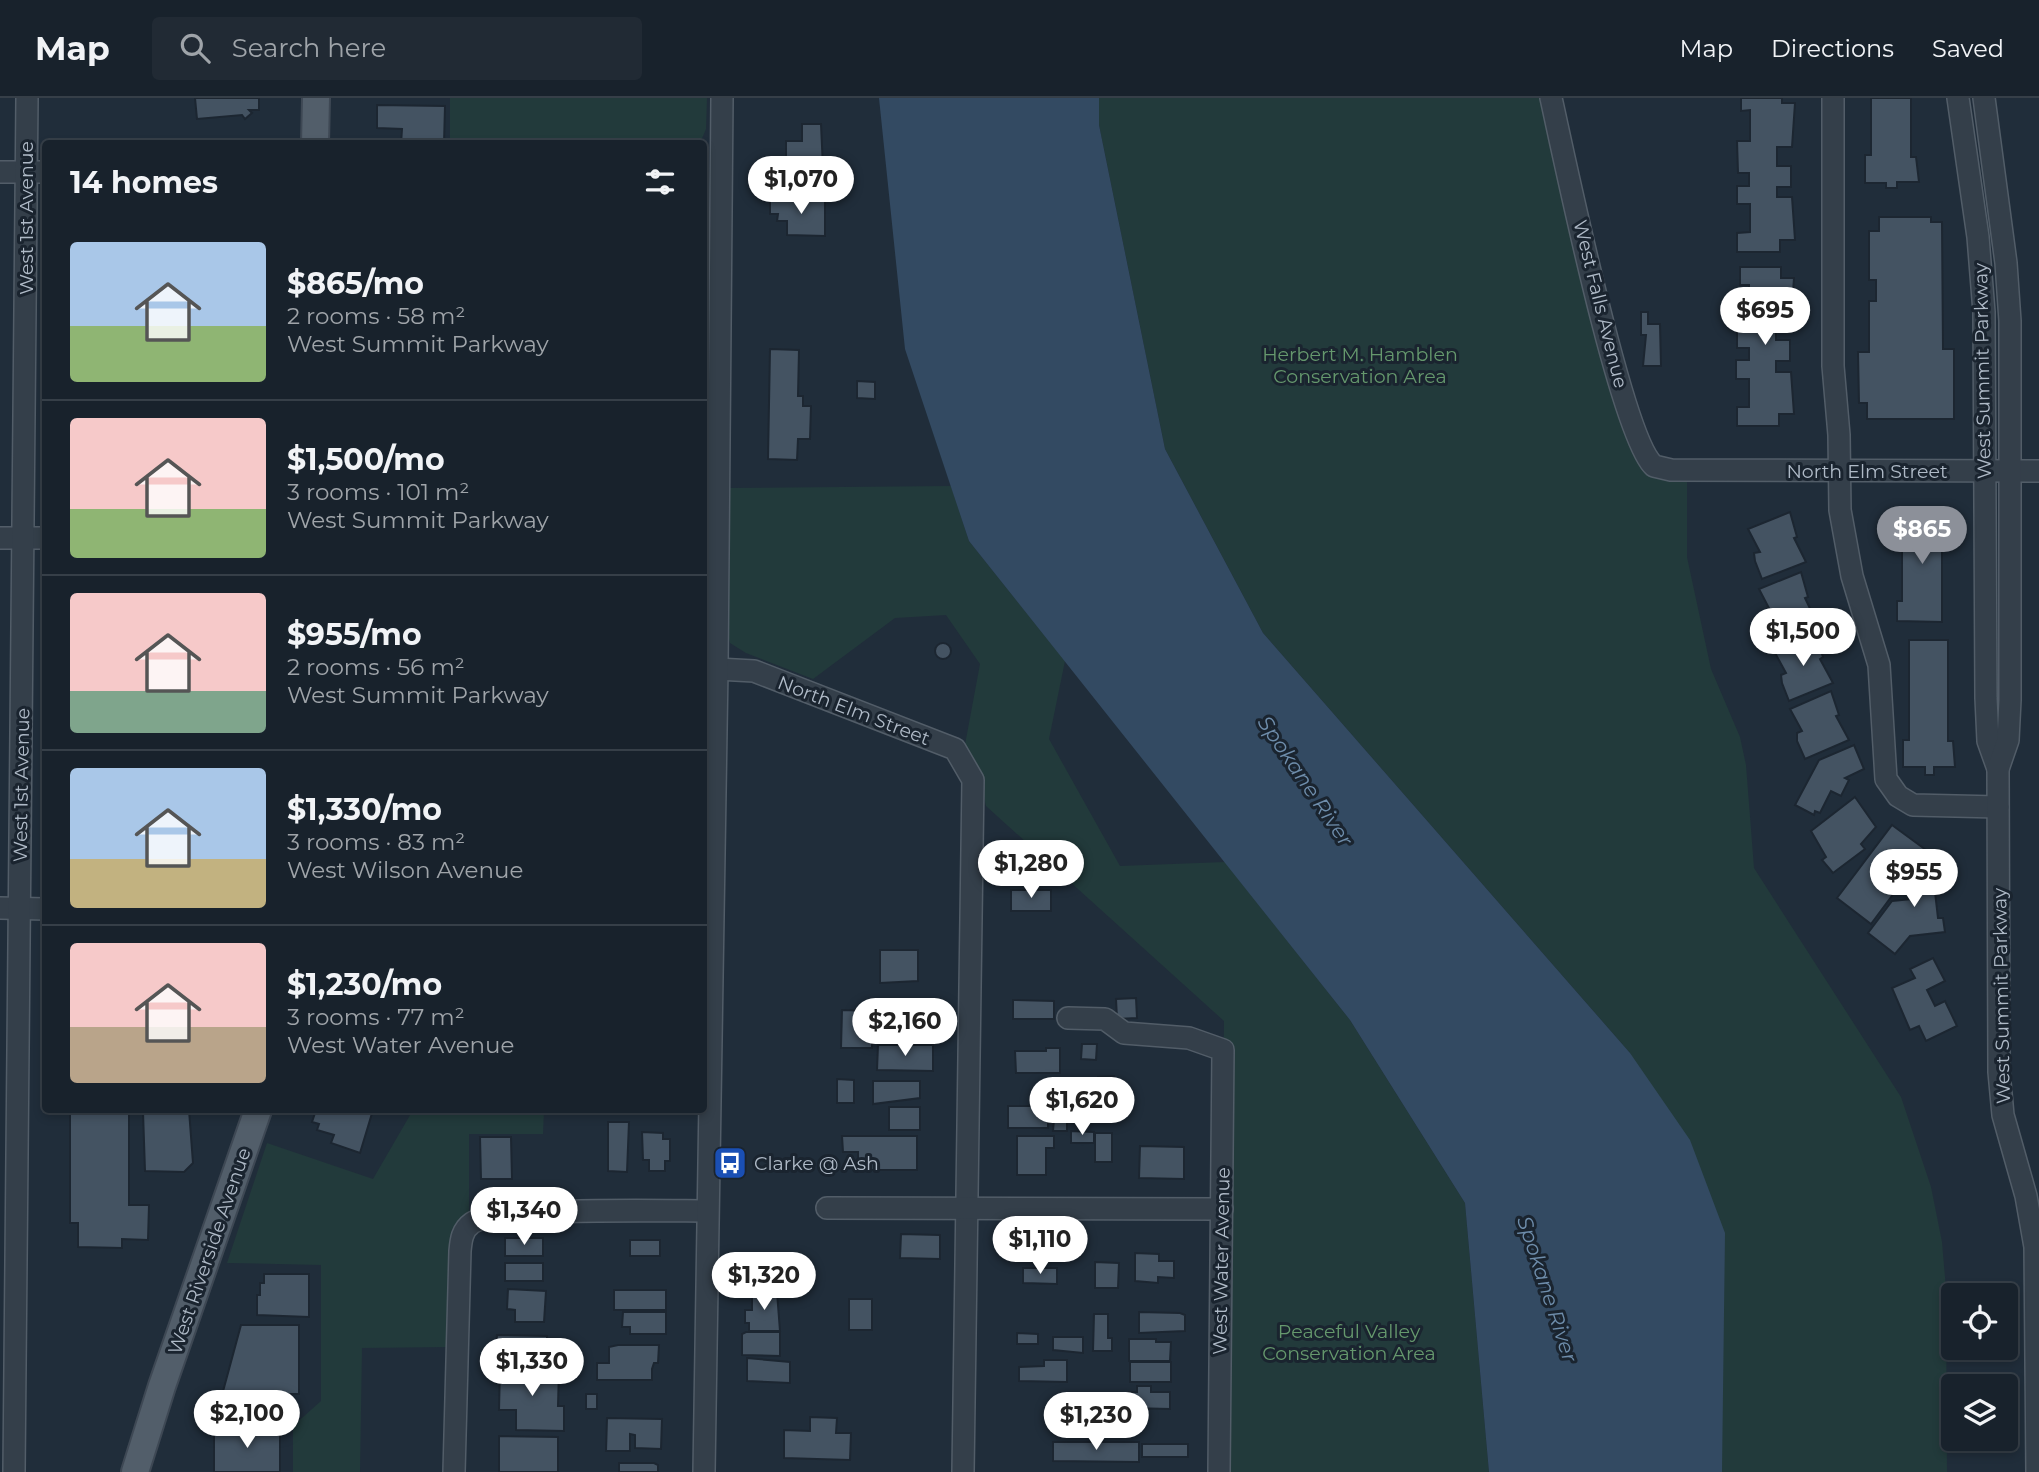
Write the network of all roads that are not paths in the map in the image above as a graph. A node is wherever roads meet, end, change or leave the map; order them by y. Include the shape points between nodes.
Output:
1 (27, 98) edge
2 (316, 98) edge
3 (722, 98) edge
4 (1551, 98) edge
5 (1832, 98) edge
6 (1958, 98) edge
7 (1984, 98) edge
8 (315, 140) edge
9 (0, 172) edge
10 (36, 172) edge
11 (1694, 470) joint
12 (1839, 471) junction
13 (2010, 471) junction
14 (2039, 471) edge
15 (1985, 472) junction
16 (0, 538) edge
17 (23, 538) junction
18 (42, 538) edge
19 (717, 670) junction
20 (1998, 769) junction
21 (1998, 807) junction
22 (10, 909) edge
23 (42, 909) edge
24 (1068, 1018) dead end
25 (257, 1113) edge
26 (827, 1208) dead end
27 (967, 1209) junction
28 (1222, 1209) junction
29 (707, 1211) junction
30 (14, 1472) edge
31 (135, 1472) edge
32 (454, 1472) edge
33 (704, 1472) edge
34 (963, 1472) edge
35 (1219, 1472) edge
36 (2037, 1472) edge

1 - 10 street, West 1st Avenue
2 - 8 main road
3 - 19 street
4 - 11 street, West Falls Avenue via 1603,318 1640,445 1654,466
5 - 12 street via 1833,366
6 - 15 street, West Summit Parkway via 1984,312
7 - 13 street, West Summit Parkway via 2008,293
9 - 10 street
10 - 17 street, West 1st Avenue
11 - 12 street, North Elm Street
12 - 15 street, North Elm Street
12 - 21 street via 1847,559 1879,665 1888,785 1903,800 1919,806
13 - 14 street, North Elm Street
13 - 15 street, North Elm Street
13 - 20 street, West Summit Parkway via 2010,700 2008,740
15 - 20 street, West Summit Parkway via 1987,741
16 - 17 street
17 - 18 street
17 - 22 street, West 1st Avenue
19 - 27 street, North Elm Street via 754,671 955,749 973,780
19 - 29 street
20 - 21 street, West Summit Parkway
21 - 36 street, West Summit Parkway via 2000,1092 2035,1247
22 - 23 street
22 - 30 street, West 1st Avenue
24 - 28 street, West Water Avenue via 1105,1019 1124,1033 1189,1038 1223,1050
25 - 31 main road, West Riverside Avenue
26 - 27 street
27 - 28 street
27 - 34 street
28 - 35 street, West Water Avenue
29 - 32 street via 549,1213 470,1224 461,1235
29 - 33 street

